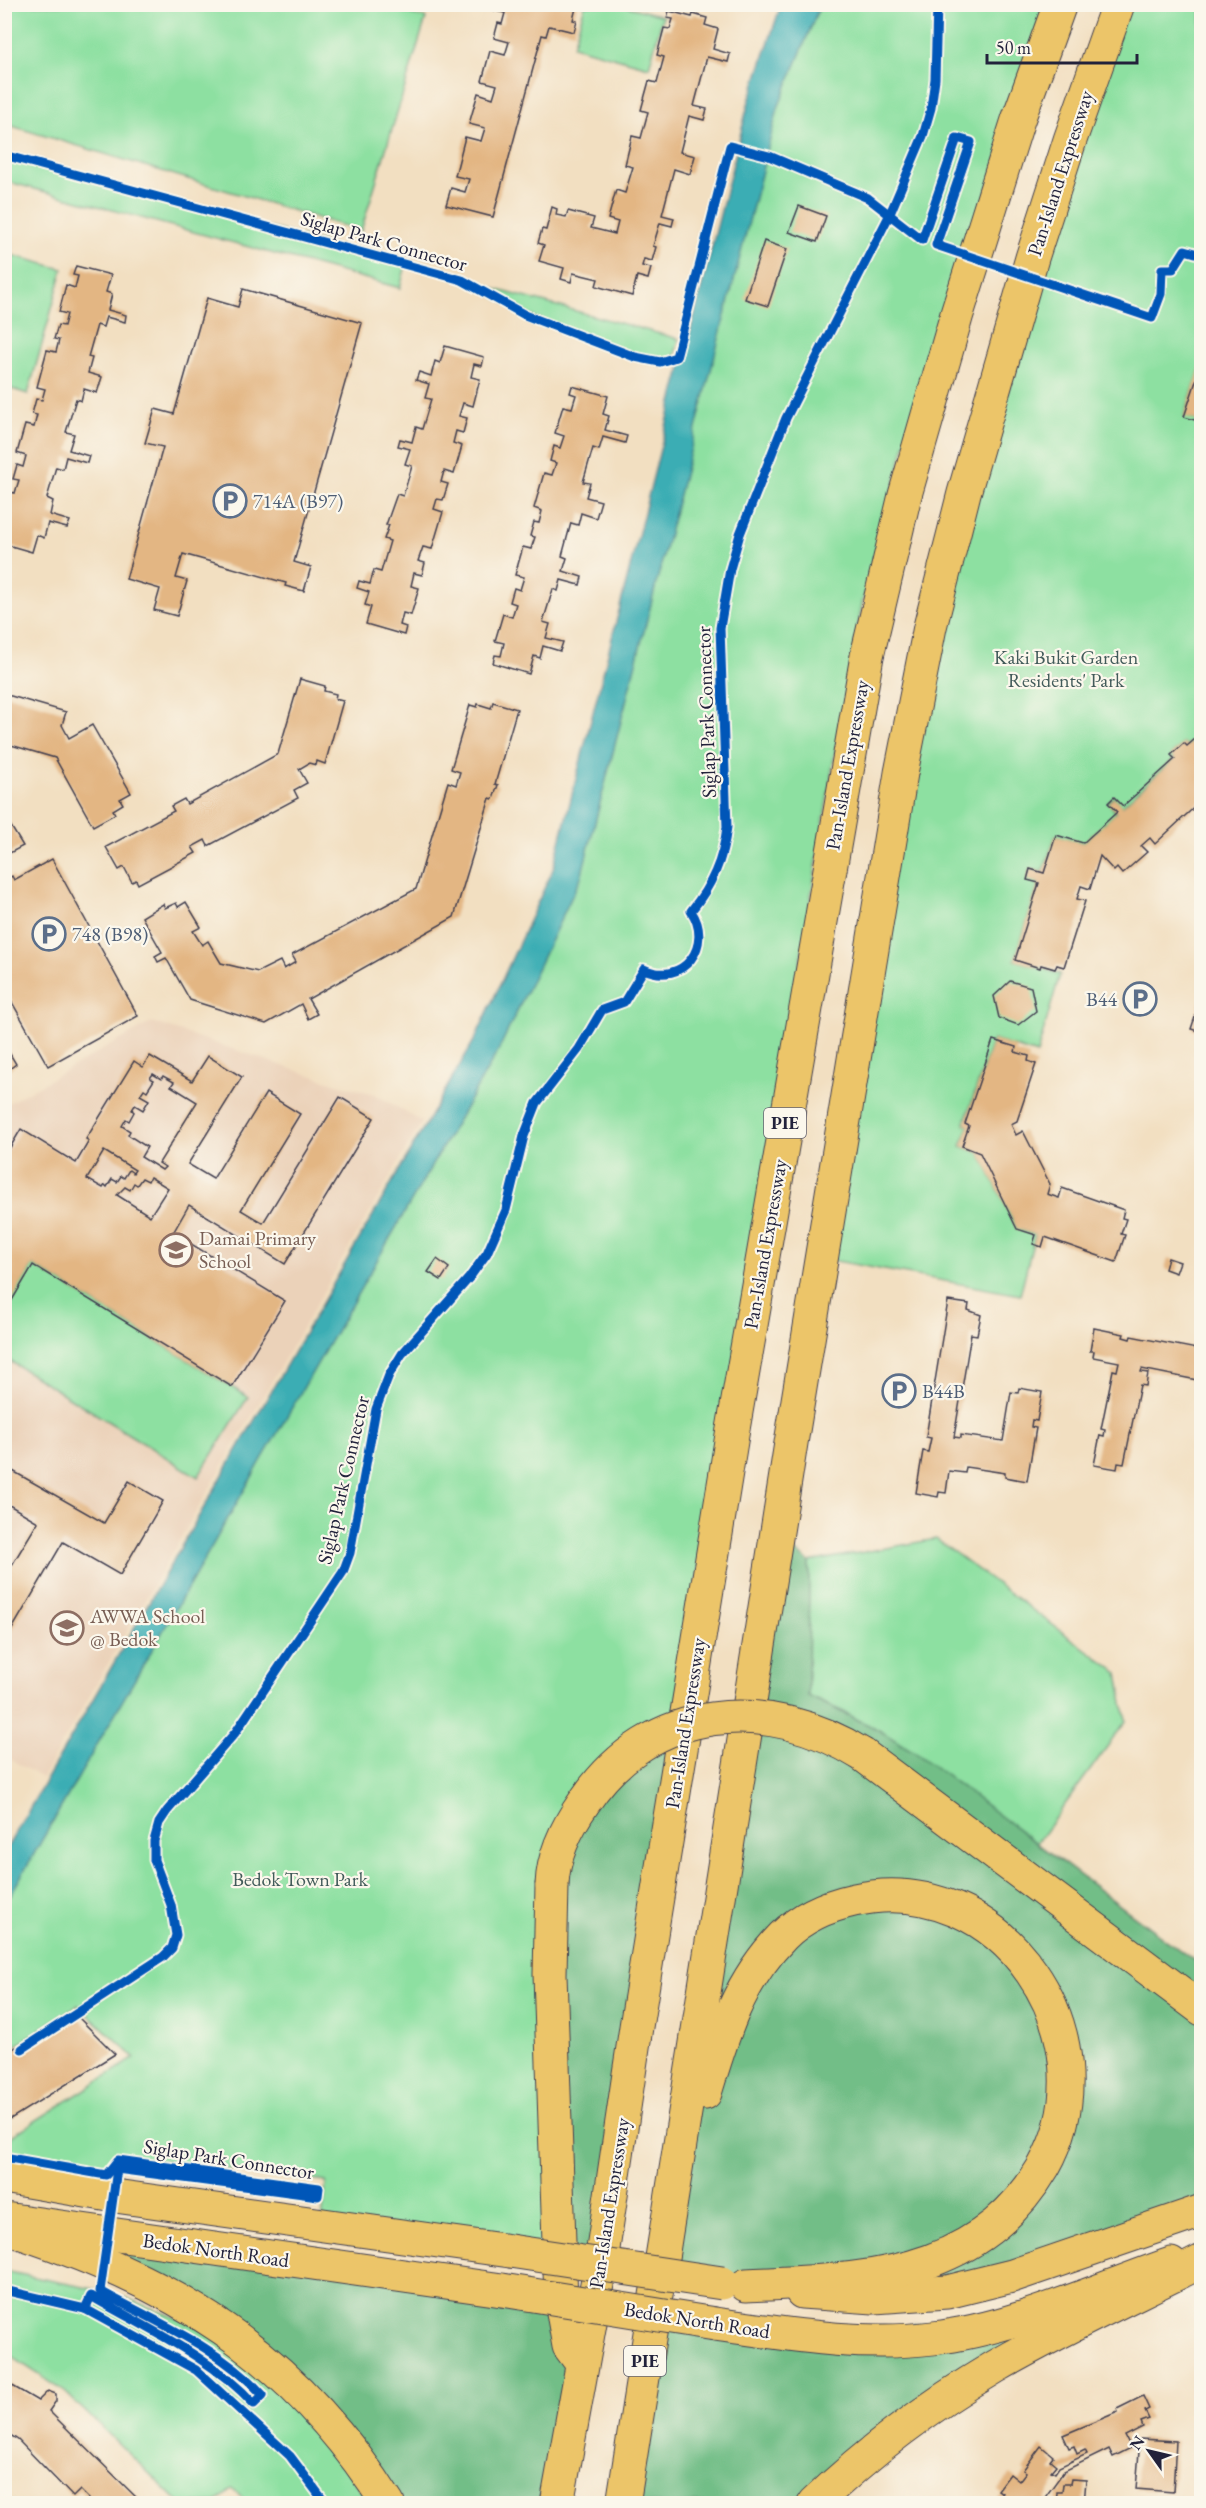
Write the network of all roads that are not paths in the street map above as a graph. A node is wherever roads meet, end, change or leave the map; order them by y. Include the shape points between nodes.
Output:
1 (1060, 4) edge
2 (1118, 4) edge
3 (1202, 2009) edge
4 (4, 2177) edge
5 (1202, 2211) edge
6 (4, 2219) edge
7 (668, 2219) junction
8 (4, 2227) edge
9 (1202, 2254) edge
10 (1202, 2262) edge
11 (734, 2284) junction
12 (581, 2362) junction
13 (388, 2504) edge
14 (557, 2504) edge
15 (623, 2504) edge
16 (814, 2504) edge

1 - 12 main road, Pan-Island Expressway / PIE via 963,293 893,540 867,656 732,1435 601,2262
2 - 7 main road, Pan-Island Expressway / PIE via 1032,258 952,537 928,638 901,773 802,1372
3 - 12 main road, bridge via 863,1755 812,1729 762,1718 716,1718 675,1729 623,1759 591,1792 565,1836 552,1885 550,1974 561,2301 569,2346
4 - 11 main road, Bedok North Road, bridge
5 - 11 main road, Bedok North Road via 1012,2276 947,2292 874,2296
6 - 9 main road, Bedok North Road, bridge via 715,2324 866,2341 959,2334 1020,2318
7 - 11 main road via 733,2007 756,1968 791,1929 834,1905 900,1894 945,1905 1001,1938 1028,1967 1051,2006 1065,2062 1067,2088 1061,2126 1027,2193 986,2233 922,2264 854,2278
7 - 15 main road, Pan-Island Expressway / PIE
8 - 13 main road via 126,2272 229,2331 310,2403 369,2473
10 - 16 main road via 984,2374 884,2444
12 - 14 main road, Pan-Island Expressway / PIE

